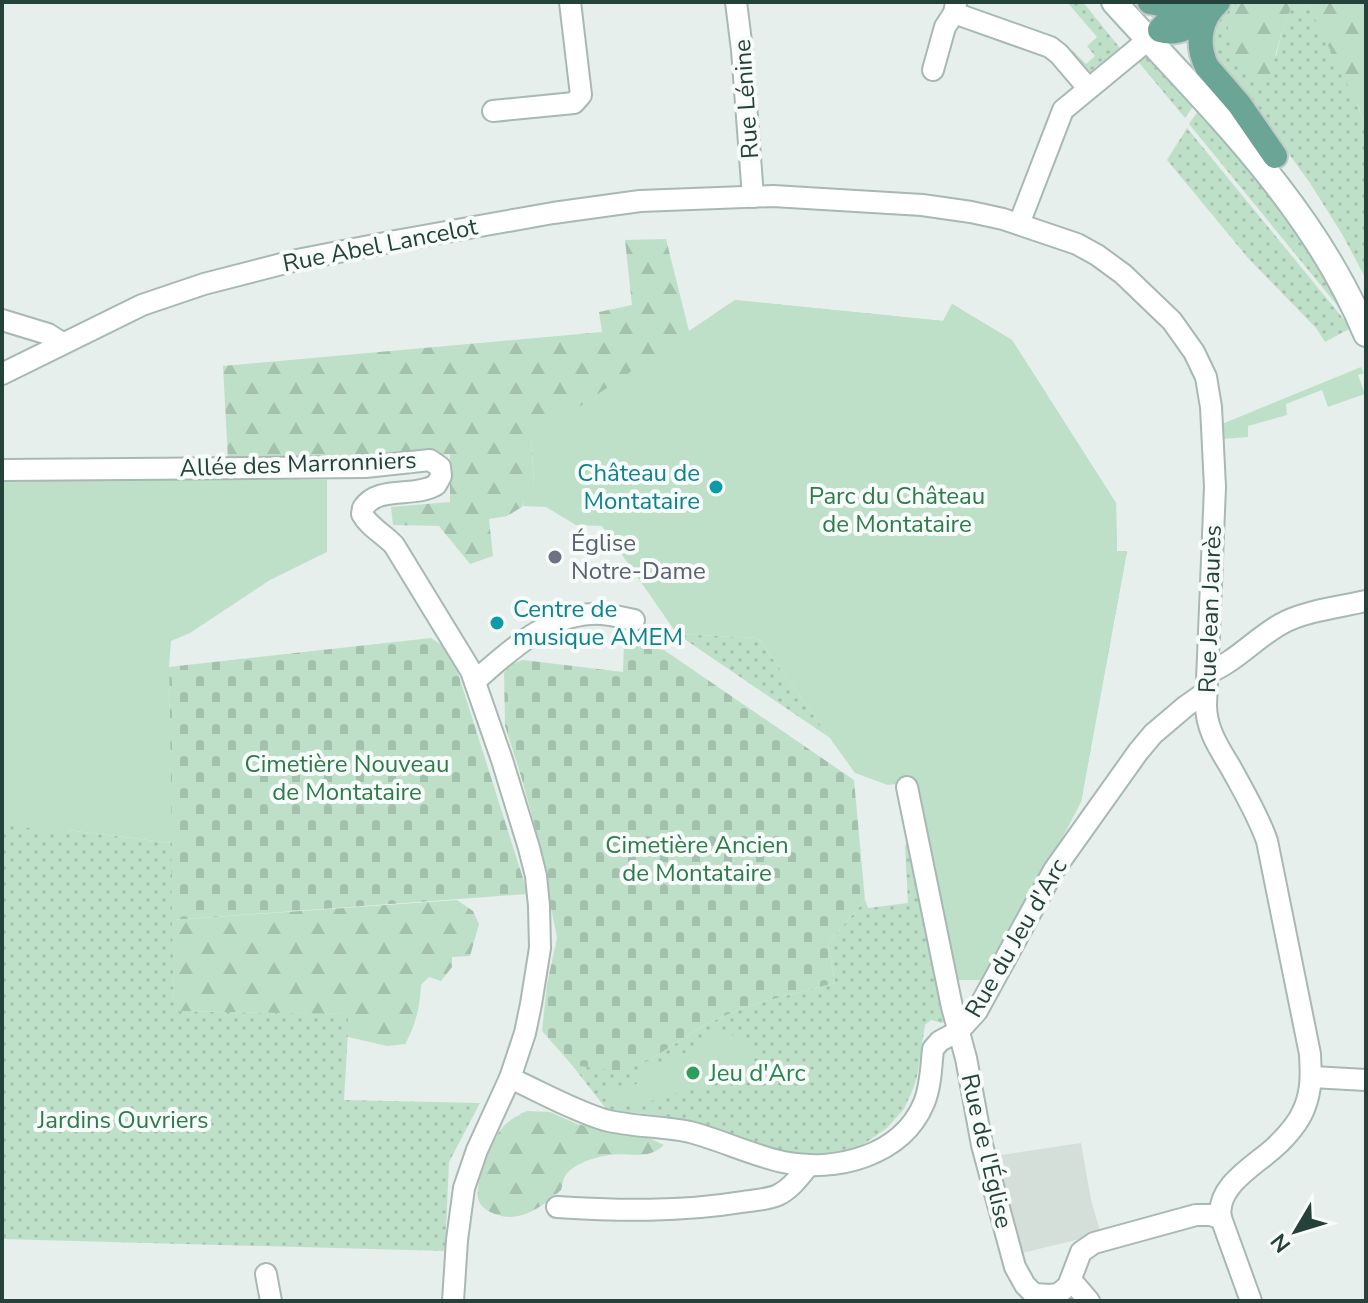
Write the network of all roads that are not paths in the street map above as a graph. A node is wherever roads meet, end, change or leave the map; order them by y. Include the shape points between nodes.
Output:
1 (570, 2) edge
2 (736, 2) edge
3 (1114, 2) edge
4 (1135, 2) edge
5 (1150, 2) edge
6 (1205, 5) edge
7 (955, 7) edge
8 (1154, 35) junction
9 (933, 70) dead end
10 (1088, 88) junction
11 (493, 111) dead end
12 (1275, 156) junction
13 (753, 197) junction
14 (1019, 224) junction
15 (1366, 299) edge
16 (2, 320) edge
17 (1366, 333) edge
18 (62, 343) junction
19 (2, 374) edge
20 (2, 470) edge
21 (1366, 601) edge
22 (634, 620) dead end
23 (475, 681) junction
24 (1207, 682) junction
25 (907, 787) dead end
26 (959, 1031) junction
27 (1312, 1077) junction
28 (510, 1078) junction
29 (1366, 1080) edge
30 (809, 1165) junction
31 (557, 1207) dead end
32 (1221, 1218) junction
33 (266, 1274) dead end
34 (1071, 1280) junction
35 (1035, 1297) edge
36 (271, 1301) edge
37 (453, 1301) edge
38 (1089, 1301) edge
39 (1251, 1301) edge

1 - 11 street via 581,95 574,103
2 - 13 street, Rue Lénine
3 - 8 main road
4 - 8 main road
5 - 6 main road
6 - 8 main road via 1181,30
6 - 12 main road via 1203,59
7 - 9 street
7 - 10 street via 1050,47
8 - 10 street
8 - 12 main road
8 - 17 main road via 1280,188 1328,260
10 - 14 street via 1059,116
12 - 15 main road via 1320,217
13 - 14 street, Rue Jean Jaurès via 931,206
13 - 18 street, Rue Abel Lancelot via 618,203 297,260 160,297
14 - 24 street, Rue Jean Jaurès via 1087,249 1123,274 1172,321 1206,377 1215,487
16 - 18 street
18 - 19 street, Rue Abel Lancelot
20 - 23 street, Allée des Marronniers via 365,467 430,460 442,471 436,485 372,499 362,514 394,545
21 - 24 street, Rue du Jeu d'Arc via 1285,621
22 - 23 street via 593,613 561,621 520,644
23 - 28 street via 529,848 539,906 533,995
24 - 26 street, Rue du Jeu d'Arc via 1138,752 1061,859 977,1011
24 - 27 street, Rue Jean Jaurès via 1210,728 1260,821 1271,853
25 - 26 street, Rue de l'Église
26 - 30 street, Rue du Jeu d'Arc via 933,1049 925,1101 900,1135 867,1156
26 - 35 street, Rue de l'Église via 1006,1238 1020,1277
27 - 29 street
27 - 32 street, Rue Jean Jaurès via 1294,1126 1227,1191
28 - 30 street, Rue du Jeu d'Arc via 603,1119 687,1132
28 - 37 street via 464,1188
30 - 31 street via 779,1195 713,1207
32 - 34 street via 1196,1215 1094,1243 1081,1252
32 - 39 street
33 - 36 street
34 - 35 street, Rue de l'Église via 1058,1294
34 - 38 street

